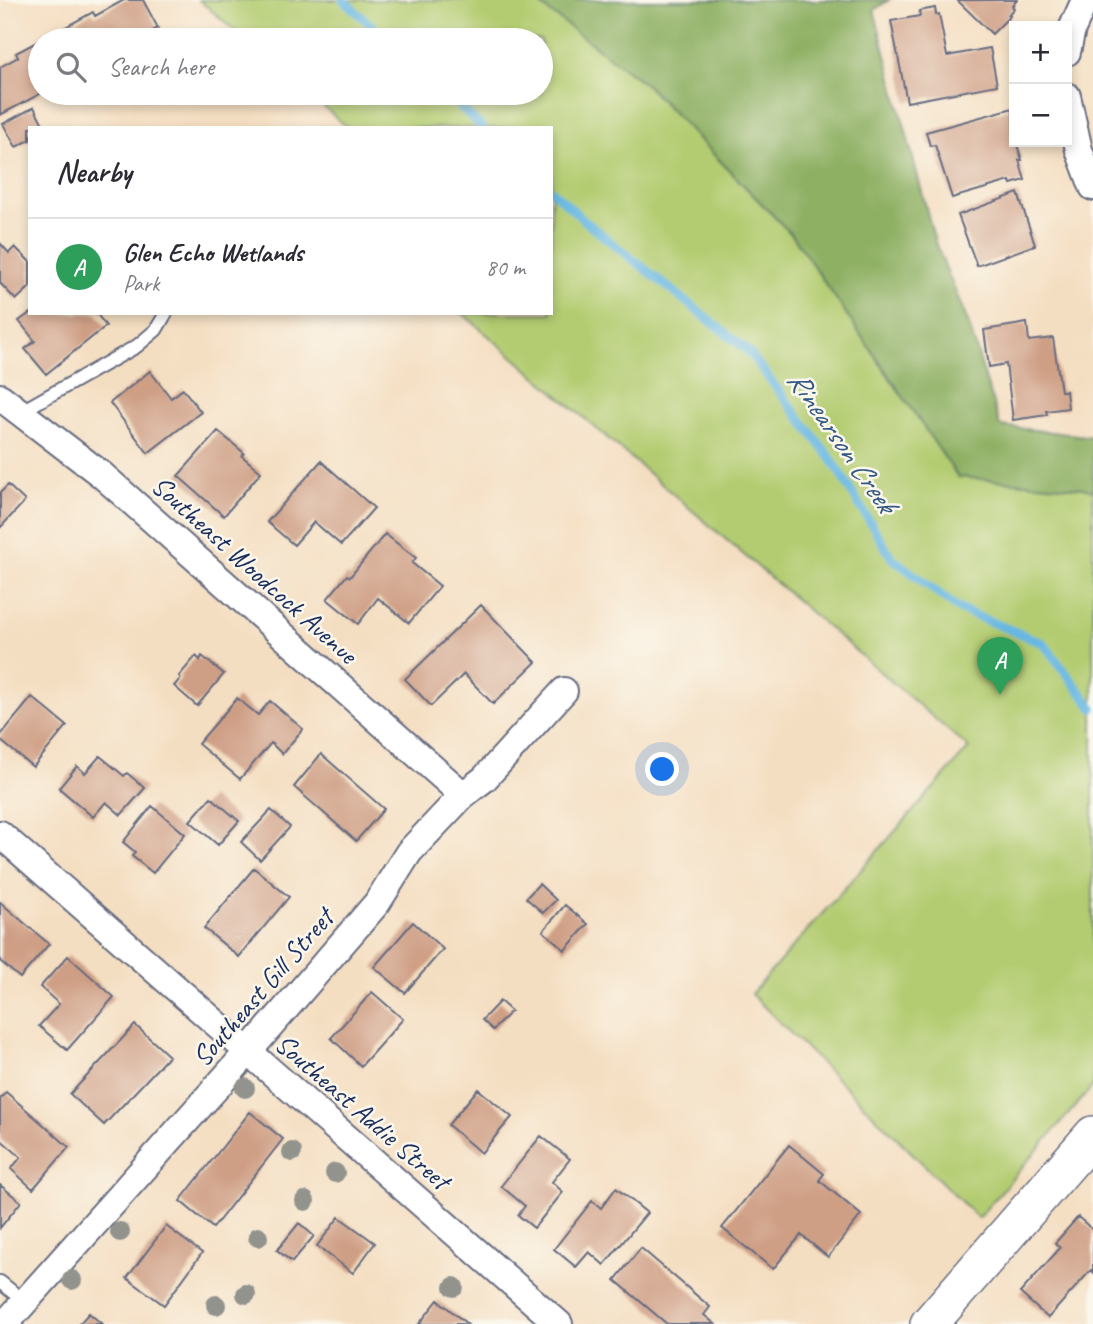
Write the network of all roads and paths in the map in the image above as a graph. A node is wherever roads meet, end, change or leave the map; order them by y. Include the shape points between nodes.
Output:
1 (1085, 0) edge
2 (1072, 29) edge
3 (1072, 118) edge
4 (1093, 187) edge
5 (165, 315) edge
6 (10, 404) edge
7 (564, 691) dead end
8 (463, 795) junction
9 (0, 834) edge
10 (248, 1052) junction
11 (1093, 1135) edge
12 (0, 1282) edge
13 (25, 1302) junction
14 (551, 1322) edge
15 (5, 1324) edge
16 (929, 1324) edge

1 - 2 street
3 - 4 street
5 - 6 lane via 137,346
6 - 8 street, Southeast Woodcock Avenue via 102,475
7 - 8 street, Southeast Gill Street via 484,779
8 - 10 street, Southeast Gill Street via 409,852 377,903
9 - 10 street, Southeast Addie Street
10 - 13 street, Southeast Gill Street
10 - 14 street, Southeast Addie Street
11 - 16 street
12 - 13 lane
13 - 15 street, Southeast Gill Street

